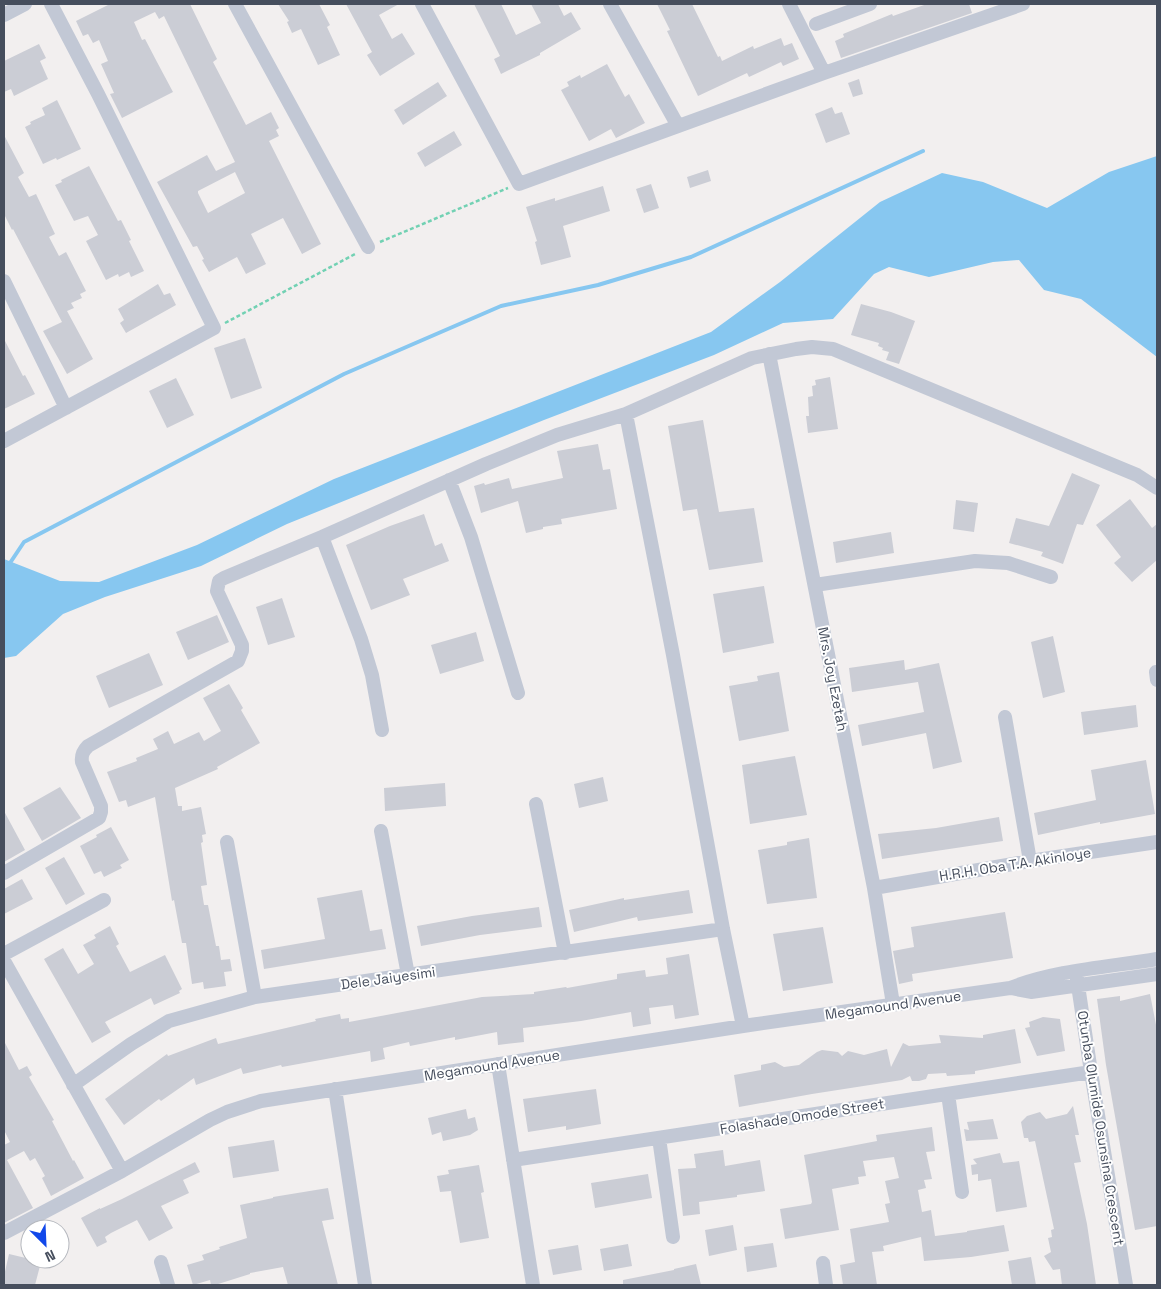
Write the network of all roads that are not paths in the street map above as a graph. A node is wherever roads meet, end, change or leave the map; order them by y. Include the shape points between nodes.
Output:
1 (25, 4) edge
2 (51, 4) edge
3 (235, 4) edge
4 (422, 4) edge
5 (610, 4) edge
6 (789, 4) edge
7 (870, 4) edge
8 (1023, 4) edge
9 (998, 8) edge
10 (4, 15) edge
11 (816, 24) dead end
12 (824, 73) junction
13 (678, 126) junction
14 (368, 247) dead end
15 (4, 281) edge
16 (769, 354) junction
17 (66, 408) junction
18 (626, 414) junction
19 (4, 441) edge
20 (449, 480) junction
21 (1157, 488) edge
22 (322, 537) junction
23 (1050, 577) dead end
24 (815, 585) junction
25 (518, 693) dead end
26 (1005, 717) dead end
27 (382, 730) dead end
28 (536, 804) dead end
29 (381, 832) dead end
30 (227, 842) dead end
31 (1157, 842) edge
32 (1030, 861) junction
33 (4, 873) edge
34 (874, 888) junction
35 (104, 900) dead end
36 (723, 929) junction
37 (565, 953) junction
38 (4, 954) edge
39 (1157, 959) edge
40 (4, 961) edge
41 (1076, 972) junction
42 (1157, 974) edge
43 (408, 975) junction
44 (1078, 986) junction
45 (1010, 988) junction
46 (255, 997) junction
47 (893, 1004) junction
48 (743, 1026) junction
49 (498, 1064) junction
50 (1091, 1072) junction
51 (73, 1085) junction
52 (335, 1089) junction
53 (948, 1094) junction
54 (659, 1138) junction
55 (513, 1160) junction
56 (122, 1171) junction
57 (962, 1192) dead end
58 (4, 1233) edge
59 (674, 1237) dead end
60 (161, 1262) dead end
61 (823, 1264) dead end
62 (168, 1285) edge
63 (365, 1285) edge
64 (533, 1285) edge
65 (826, 1285) edge
66 (1126, 1285) edge

1 - 10 street
2 - 17 street via 214,328
3 - 14 street
4 - 13 street via 518,184
5 - 13 street
6 - 12 street
7 - 11 street
8 - 9 street
9 - 12 street
12 - 13 street
15 - 17 street
16 - 18 street via 752,358
16 - 21 street via 812,347 833,350 1138,476
16 - 24 street, Mrs. Joy Ezetah
17 - 19 street
18 - 20 street via 557,436
18 - 36 street via 674,655
20 - 22 street
20 - 25 street via 471,537
22 - 27 street via 372,675
22 - 33 street via 219,581 217,591 242,645 238,661 88,746 82,762 101,806 99,818
23 - 24 street via 1008,563 975,561
24 - 34 street, Mrs. Joy Ezetah
26 - 32 street
28 - 37 street
29 - 43 street
30 - 46 street
31 - 32 street, H.R.H. Oba T.A. Akinloye
32 - 34 street, H.R.H. Oba T.A. Akinloye
34 - 47 street, Mrs. Joy Ezetah
35 - 38 street
36 - 37 street, Dele Jaiyesimi
36 - 48 street
37 - 43 street, Dele Jaiyesimi
39 - 41 street, Megamound Avenue
40 - 51 street
41 - 44 street, Otunba Olumide Osunsina Crescent
41 - 45 street, Megamound Avenue via 1028,981
42 - 44 street, Megamound Avenue
43 - 46 street, Dele Jaiyesimi
44 - 45 street, Megamound Avenue via 1030,992
44 - 50 street, Otunba Olumide Osunsina Crescent
45 - 47 street, Megamound Avenue
46 - 51 street, Dele Jaiyesimi via 169,1021
47 - 48 street, Megamound Avenue
48 - 49 street, Megamound Avenue
49 - 52 street, Megamound Avenue
49 - 55 street
50 - 53 street, Folashade Omode Street
50 - 66 street, Otunba Olumide Osunsina Crescent
51 - 56 street
52 - 56 street, Megamound Avenue via 261,1101 227,1112
52 - 63 street
53 - 54 street, Folashade Omode Street
53 - 57 street
54 - 55 street, Folashade Omode Street
54 - 59 street
55 - 64 street
56 - 58 street, Megamound Avenue
60 - 62 street
61 - 65 street

